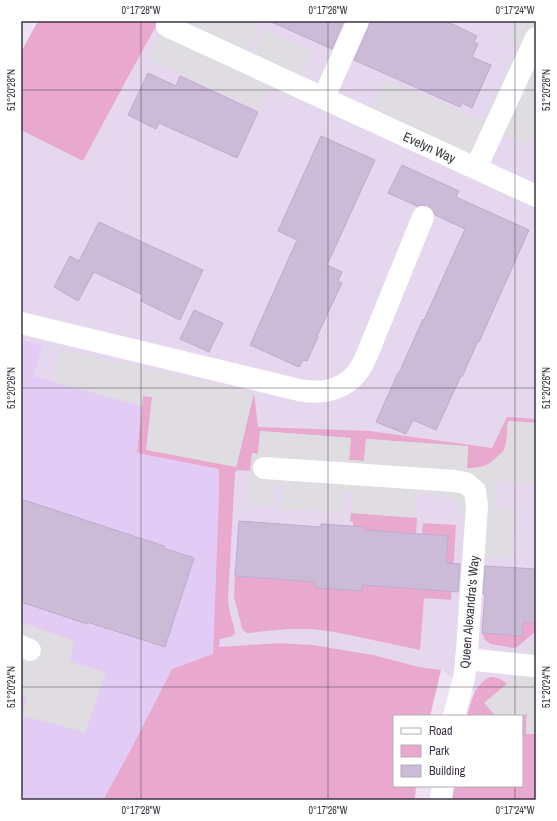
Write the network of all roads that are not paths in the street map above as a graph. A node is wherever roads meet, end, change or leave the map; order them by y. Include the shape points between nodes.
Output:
1 (358, 21) edge
2 (167, 26) dead end
3 (536, 38) edge
4 (324, 97) junction
5 (476, 168) junction
6 (536, 196) edge
7 (423, 217) dead end
8 (21, 323) edge
9 (264, 468) dead end
10 (466, 659) junction
11 (535, 668) edge
12 (454, 715) edge
13 (442, 787) edge
14 (442, 800) edge

1 - 4 street
2 - 4 street, Evelyn Way
3 - 5 street
4 - 5 street, Evelyn Way
5 - 6 street, Evelyn Way
7 - 8 street via 360,368 349,381 334,389 308,392
9 - 10 street, Queen Alexandra's Way via 459,481 466,483 475,491 477,506
10 - 11 street
10 - 12 street, Queen Alexandra's Way
13 - 14 street

